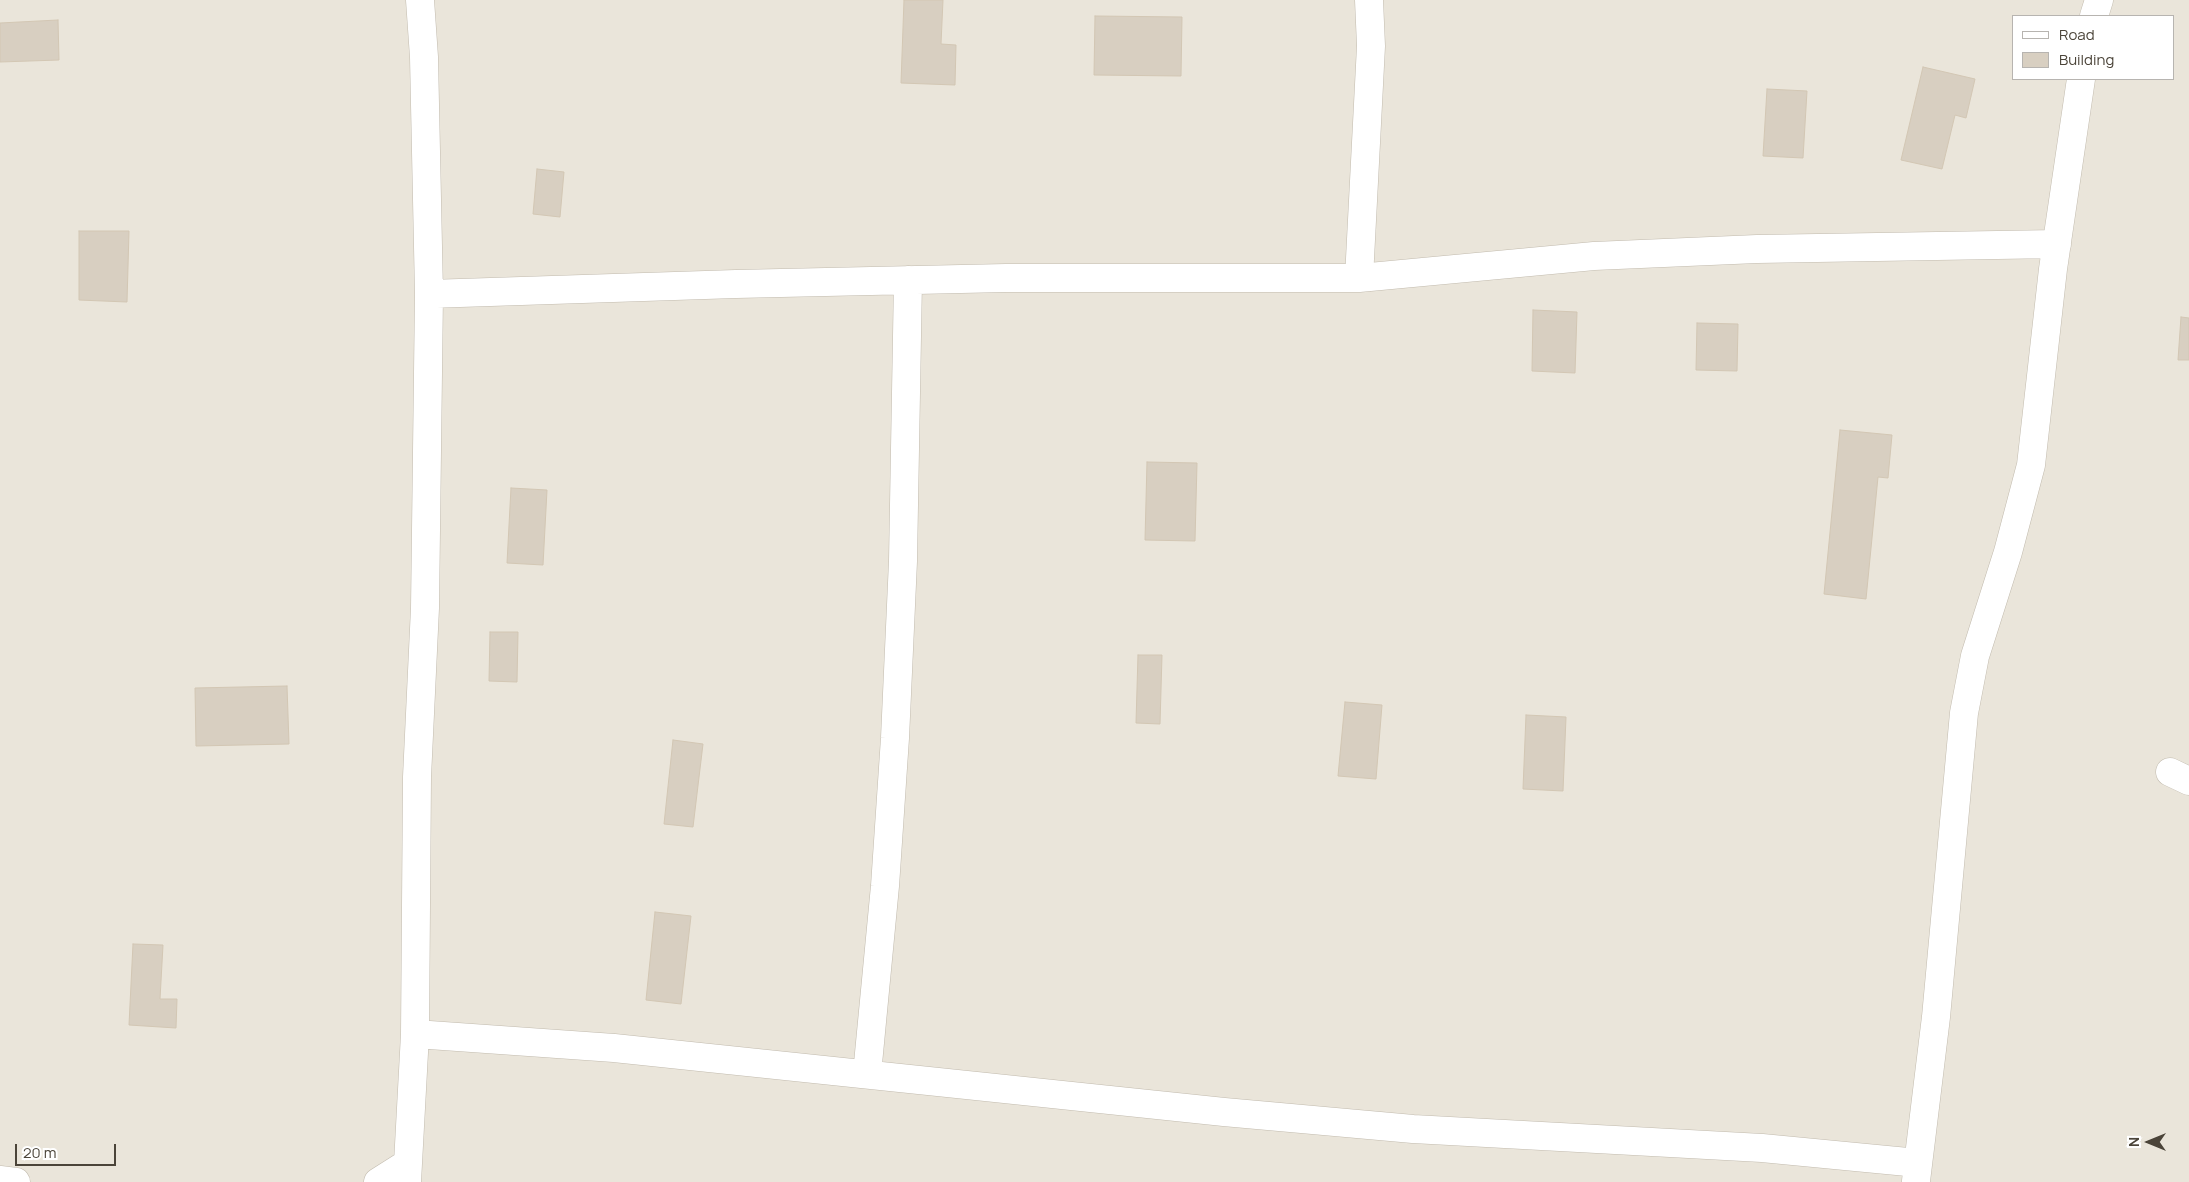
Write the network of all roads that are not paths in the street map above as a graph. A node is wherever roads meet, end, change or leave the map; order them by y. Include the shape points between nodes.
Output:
1 (420, 0) edge
2 (1369, 0) edge
3 (2098, 0) edge
4 (2094, 15) edge
5 (2081, 80) edge
6 (2057, 244) junction
7 (1359, 278) junction
8 (908, 280) junction
9 (429, 294) junction
10 (415, 1034) junction
11 (867, 1074) junction
12 (407, 1173) edge
13 (1917, 1173) edge
14 (0, 1180) edge
15 (16, 1182) edge
16 (378, 1182) edge

1 - 9 street
2 - 7 street via 1371,46
3 - 4 street
5 - 6 street
6 - 7 street via 1603,255
6 - 13 street via 2031,465 1975,656 1964,712 1936,1016
7 - 8 street
8 - 9 street
8 - 11 street via 904,561 895,738
9 - 10 street via 425,608 417,777
10 - 11 street via 614,1048
10 - 12 street
11 - 13 street via 1373,1125 1762,1148
12 - 16 street
14 - 15 street

